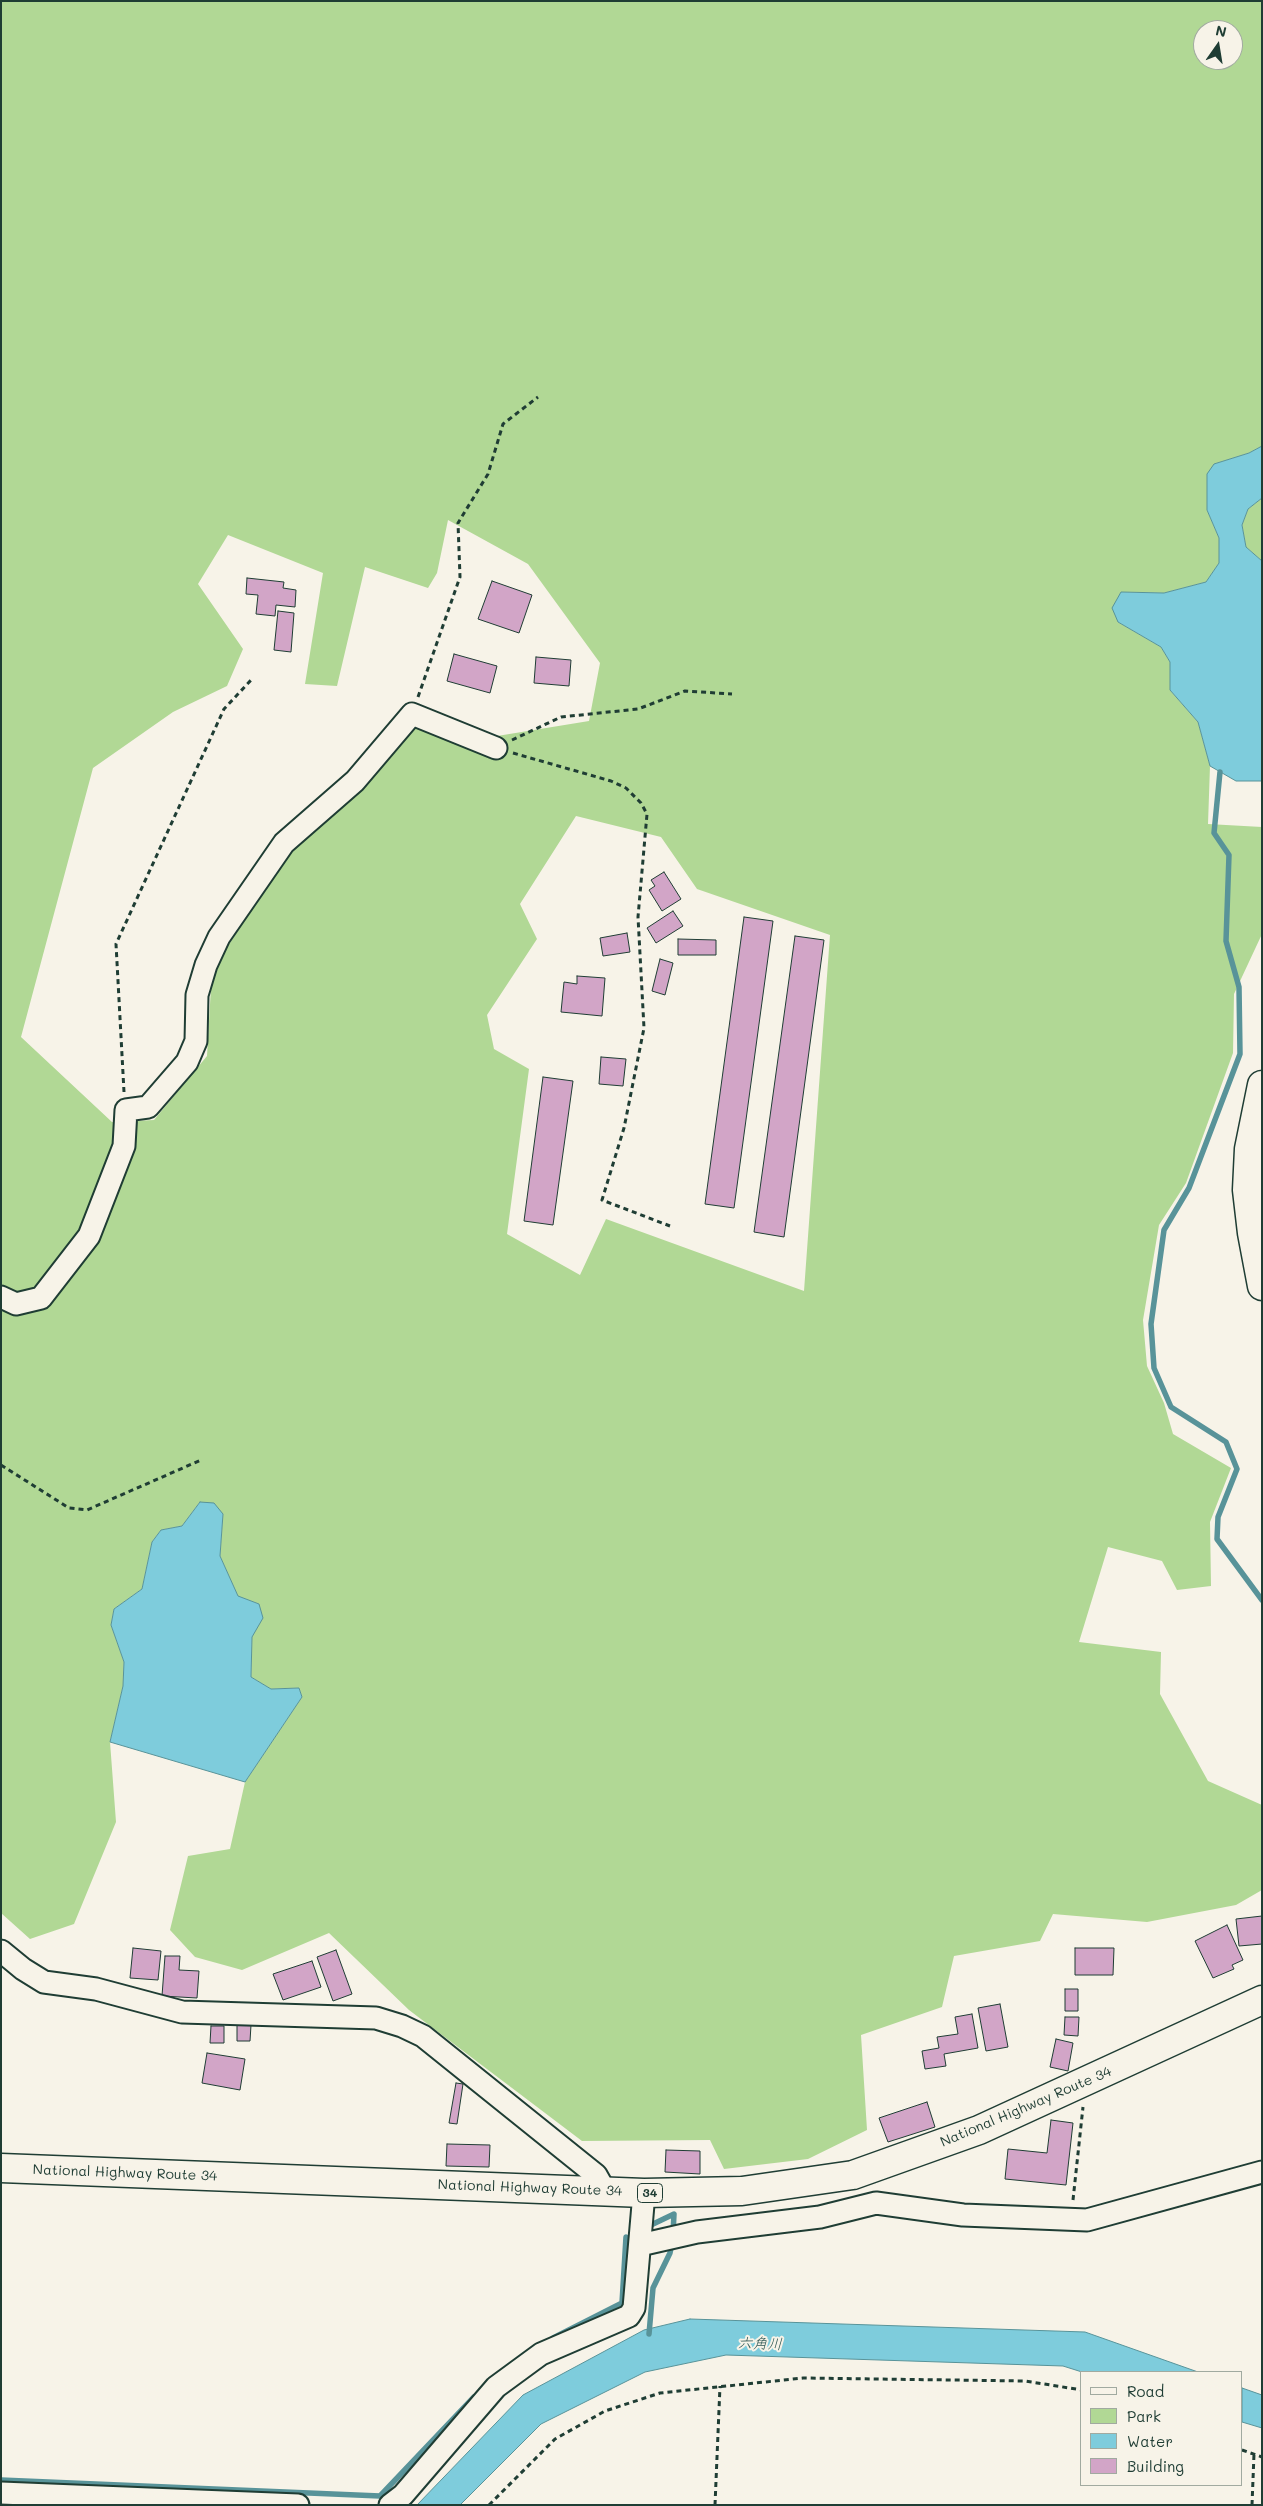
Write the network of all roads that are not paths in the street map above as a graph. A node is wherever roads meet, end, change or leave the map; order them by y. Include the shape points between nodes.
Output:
1 (496, 748) road end
2 (1262, 1085) edge
3 (1262, 1286) edge
4 (1, 1297) edge
5 (1, 1950) edge
6 (1262, 2000) edge
7 (1, 2168) edge
8 (1262, 2172) edge
9 (605, 2191) junction
10 (644, 2193) junction
11 (640, 2245) junction
12 (1, 2493) edge
13 (298, 2505) edge
14 (390, 2505) edge

1 - 4 street via 412,714 355,781 284,844 219,937 210,956 197,995 196,1042 187,1062 148,1107 126,1110 124,1146 89,1236 41,1298 16,1304
2 - 3 highway via 1249,1150 1247,1190
5 - 9 street via 44,1982 96,1990 182,2012 376,2018 402,2026 423,2036 589,2169
6 - 10 highway, National Highway Route 34 / 34 via 979,2130 853,2175 742,2192
7 - 9 highway, National Highway Route 34 / 34
8 - 11 street via 1087,2220 963,2215 876,2203 820,2217
9 - 10 highway, National Highway Route 34 / 34
10 - 11 street
11 - 14 street via 634,2308 629,2316 541,2354 496,2387 403,2495
12 - 13 street

